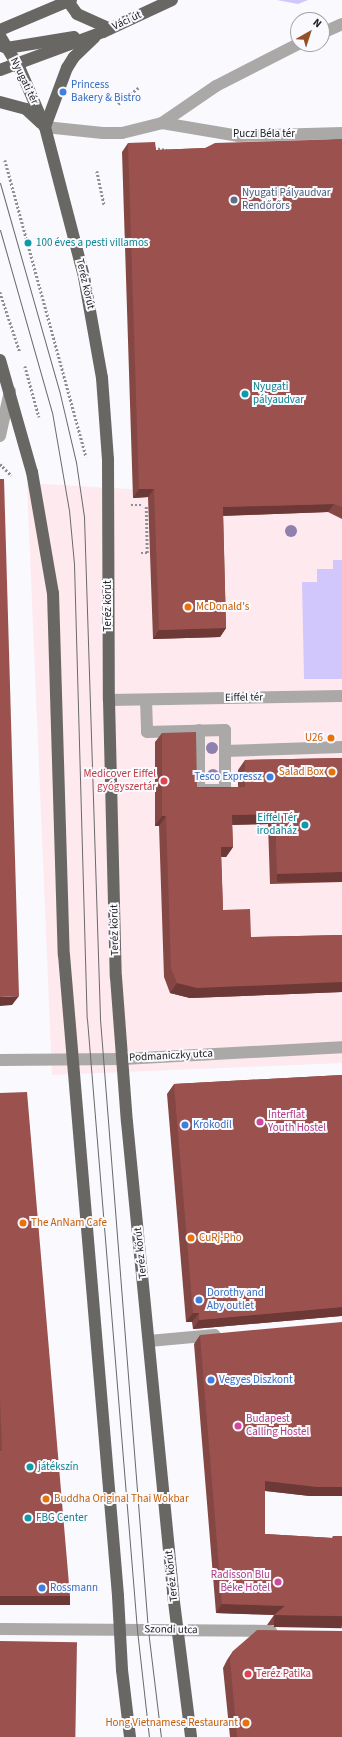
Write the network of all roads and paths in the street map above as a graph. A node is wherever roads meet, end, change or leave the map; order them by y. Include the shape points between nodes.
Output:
1 (67, 0) edge
2 (71, 0) edge
3 (172, 0) edge
4 (342, 24) edge
5 (330, 29) edge
6 (0, 30) edge
7 (106, 30) junction
8 (0, 36) edge
9 (4, 46) edge
10 (290, 48) edge
11 (17, 63) junction
12 (0, 70) edge
13 (138, 88) dead end
14 (0, 102) edge
15 (118, 104) dead end
16 (162, 123) junction
17 (45, 127) junction
18 (342, 133) edge
19 (5, 160) dead end
20 (97, 171) dead end
21 (104, 205) dead end
22 (0, 360) edge
23 (10, 389) junction
24 (0, 436) edge
25 (87, 459) dead end
26 (0, 464) edge
27 (13, 477) dead end
28 (131, 505) dead end
29 (141, 505) edge
30 (146, 505) edge
31 (142, 553) dead end
32 (342, 696) edge
33 (109, 700) junction
34 (146, 700) junction
35 (199, 730) junction
36 (342, 747) edge
37 (225, 751) junction
38 (342, 1047) edge
39 (122, 1059) junction
40 (0, 1060) edge
41 (72, 1060) junction
42 (224, 1334) edge
43 (149, 1341) junction
44 (0, 1629) edge
45 (120, 1629) junction
46 (178, 1631) junction
47 (281, 1631) edge
48 (130, 1737) edge
49 (191, 1737) edge

1 - 7 main road via 77,14
2 - 6 main road, bridge
3 - 7 main road, Váci út
4 - 5 street
7 - 9 main road
7 - 11 main road
7 - 17 main road via 88,43 67,68
8 - 9 main road, Nyugati tér
9 - 11 main road, Nyugati tér
10 - 16 street, Puczi Béla tér via 216,86
11 - 12 main road
11 - 17 main road, Nyugati tér
13 - 15 path
14 - 17 main road via 26,109
16 - 17 street, Puczi Béla tér via 122,133
16 - 18 street, Puczi Béla tér via 239,136
17 - 33 main road, Teréz körút via 84,277 102,378 108,459
19 - 25 path
20 - 21 path
22 - 23 main road
23 - 24 street
23 - 41 main road via 32,472 53,593 64,954
26 - 27 path
28 - 29 path
30 - 31 path via 147,553
32 - 34 street, Eiffel tér
33 - 34 street, Eiffel tér
33 - 39 main road, Teréz körút via 116,978
34 - 35 street via 147,732
35 - 37 street via 225,730
35 - 37 street via 199,790 212,793 225,790
36 - 37 street
38 - 39 street, Podmaniczky utca
39 - 41 street, Podmaniczky utca
39 - 43 main road, Teréz körút
40 - 41 street, Podmaniczky utca
41 - 45 main road
42 - 43 street
43 - 46 main road, Teréz körút
44 - 45 street, Szondi utca
45 - 46 street, Szondi utca
45 - 48 main road
46 - 47 street, Szondi utca
46 - 49 main road, Teréz körút

